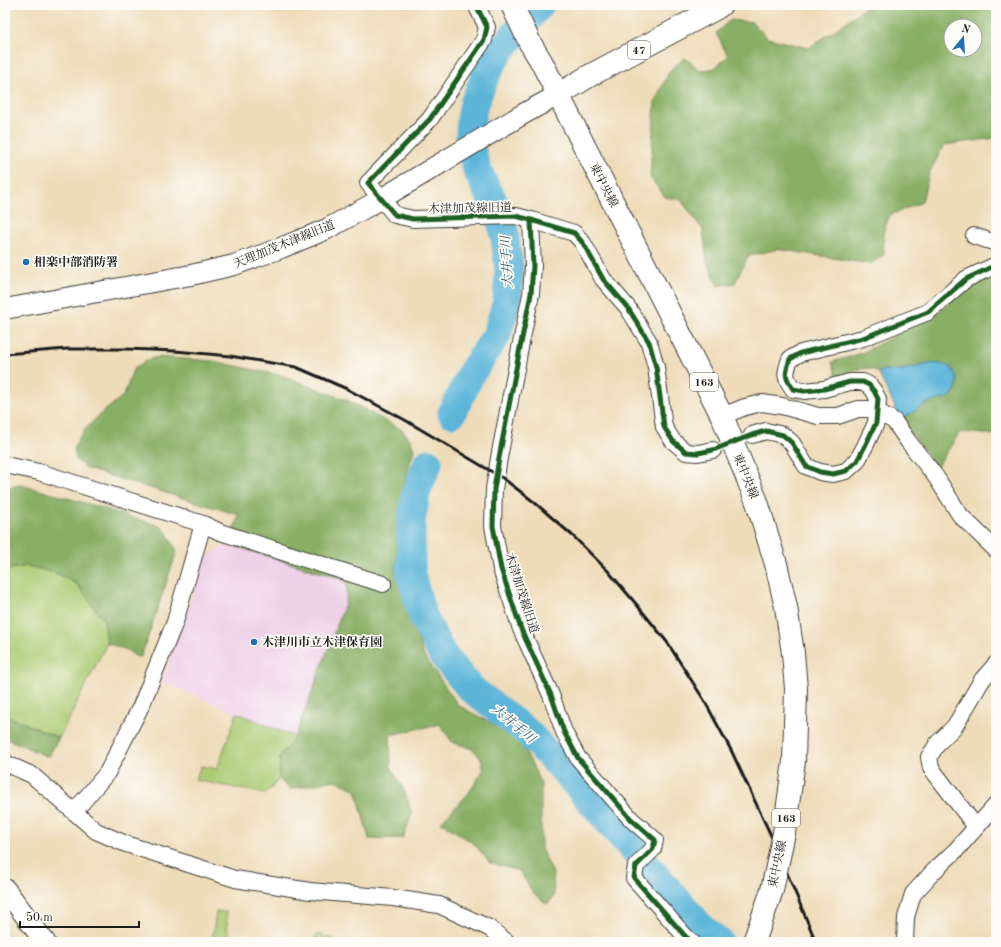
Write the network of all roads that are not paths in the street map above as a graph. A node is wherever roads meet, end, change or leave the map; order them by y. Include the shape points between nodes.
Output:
1 (476, 5) edge
2 (721, 5) edge
3 (514, 8) edge
4 (558, 95) junction
5 (381, 199) junction
6 (524, 218) junction
7 (974, 236) dead end
8 (996, 243) edge
9 (996, 265) edge
10 (5, 309) edge
11 (877, 412) junction
12 (722, 416) junction
13 (752, 435) dead end
14 (713, 450) dead end
15 (5, 464) edge
16 (203, 524) junction
17 (996, 550) edge
18 (383, 584) dead end
19 (996, 664) edge
20 (5, 763) edge
21 (996, 805) edge
22 (74, 812) junction
23 (976, 827) junction
24 (5, 890) edge
25 (46, 942) edge
26 (507, 942) edge
27 (692, 942) edge
28 (754, 942) edge
29 (905, 942) edge

1 - 5 street, 木津加茂線旧道 via 487,27 484,40 430,119 368,184
2 - 4 main road, 47
3 - 4 main road, 東中央線 / 163
4 - 5 street, 天理加茂木津線旧道
4 - 12 main road, 東中央線 / 163
5 - 6 street, 木津加茂線旧道 via 395,215 413,219
5 - 10 street, 天理加茂木津線旧道 via 327,229 234,265
6 - 14 street via 574,233 583,243 603,279 628,308 649,342 656,367 664,427 673,441 686,452
6 - 27 street, 木津加茂線旧道 via 534,266 494,489 493,526 499,562 521,629 551,695 564,732 578,758 631,819 655,840 654,849 636,866 634,878
7 - 8 street
9 - 11 street via 966,279 928,312 863,338 801,353 790,359 786,379 793,389 804,391 863,382 869,385 878,399
11 - 12 street via 858,409 838,416 818,416 762,403
11 - 13 street via 876,423 857,461 846,471 833,474 806,466 792,443 782,435 766,431
11 - 17 street via 894,421 936,477 960,515
12 - 28 main road, 東中央線 / 163, bridge via 757,502 776,564 786,607 796,689 794,761 784,833 772,890
15 - 16 street via 39,472
16 - 18 street via 220,532
16 - 22 street via 175,622 141,706 107,772
19 - 23 street via 982,680 955,726 938,743 929,757 931,768
20 - 22 street via 32,775
21 - 23 street
22 - 26 street via 96,831 126,844 235,879 310,891 439,905 489,928
23 - 29 street via 913,894 906,917
24 - 25 street

